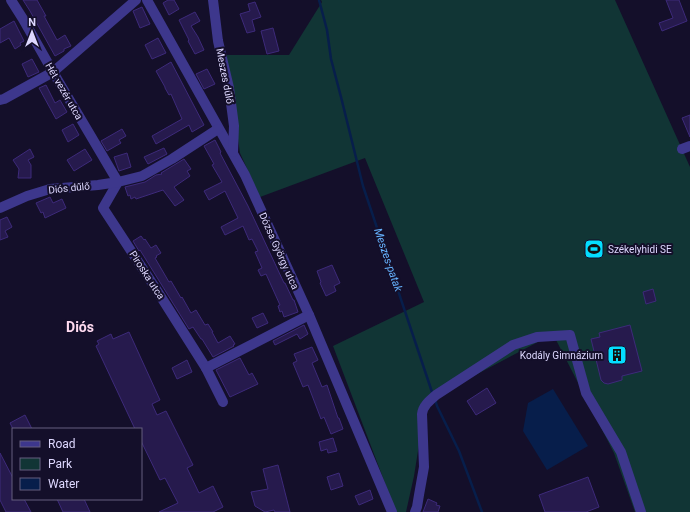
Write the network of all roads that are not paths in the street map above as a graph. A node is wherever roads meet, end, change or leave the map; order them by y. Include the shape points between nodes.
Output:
1 (11, 0) edge
2 (136, 0) edge
3 (147, 0) edge
4 (213, 0) edge
5 (53, 72) junction
6 (0, 100) edge
7 (218, 129) junction
8 (233, 152) junction
9 (118, 182) junction
10 (0, 208) edge
11 (309, 315) junction
12 (206, 368) junction
13 (223, 402) dead end
14 (392, 512) edge
15 (415, 512) edge
16 (641, 512) edge

1 - 5 street, Hét vezér utca
2 - 5 street
3 - 7 street, Dózsa György utca
4 - 8 street, Meszes dűlő via 218,41 229,88 234,126
5 - 6 street
5 - 9 street, Hét vezér utca
7 - 8 street, Dózsa György utca
7 - 9 street via 142,176
8 - 11 street, Dózsa György utca
9 - 10 street, Diós dűlő via 50,189
9 - 12 street, Piroska utca via 103,208
11 - 12 street
11 - 14 street, Dózsa György utca
12 - 13 street
15 - 16 street via 424,467 423,408 433,398 513,345 537,337 570,335 586,393 621,452

